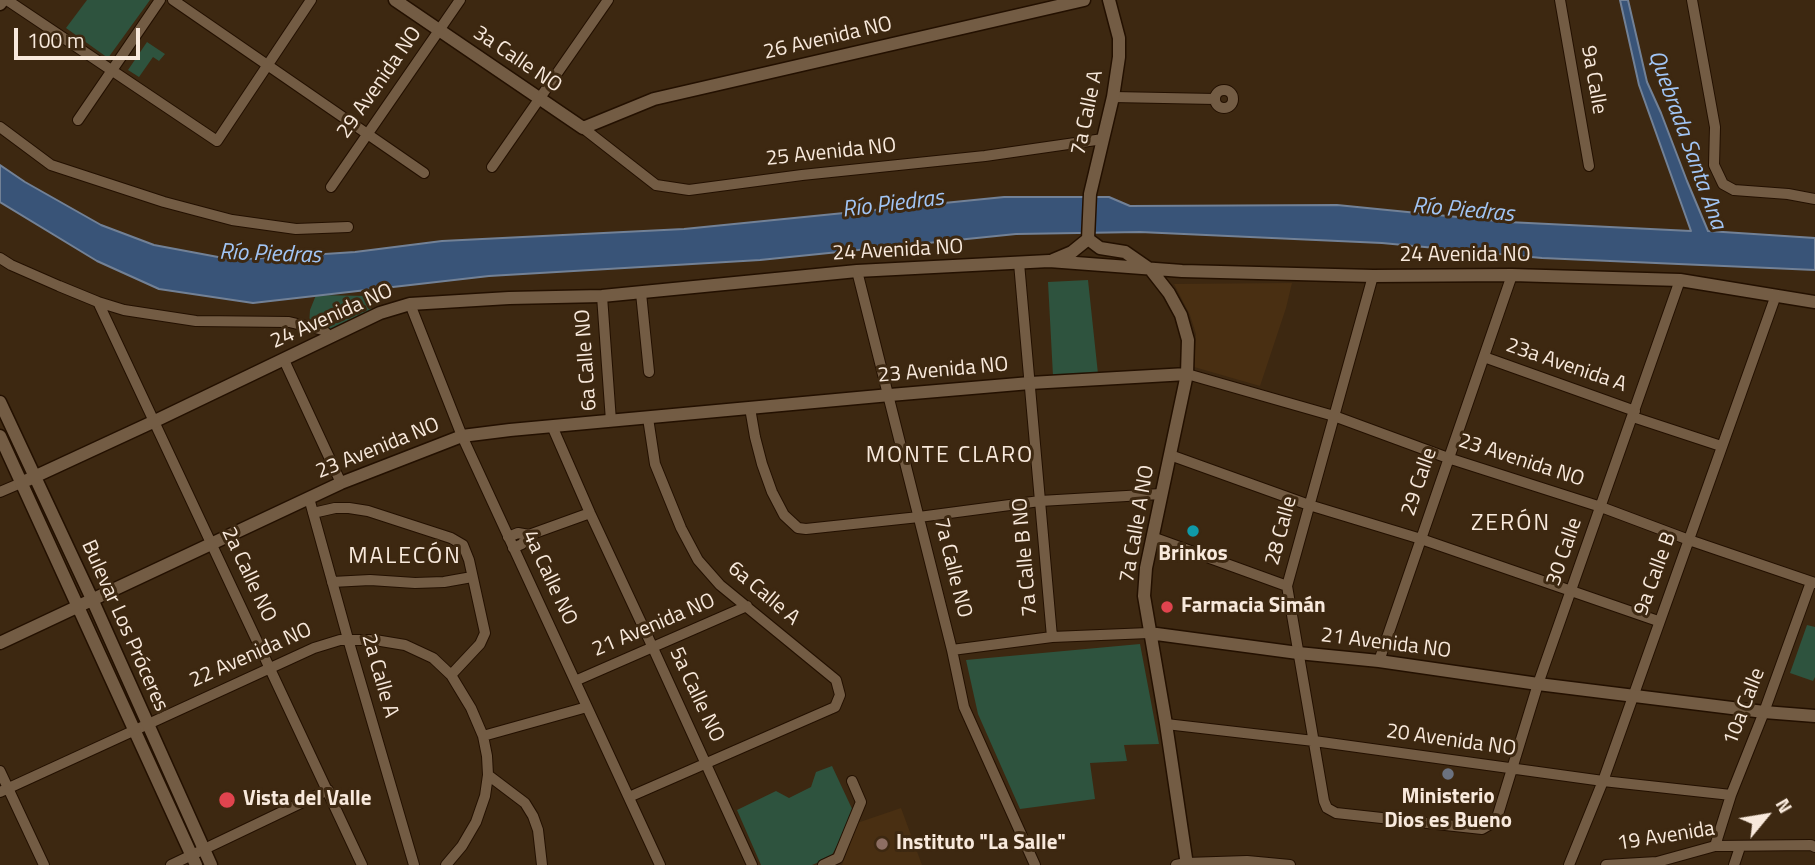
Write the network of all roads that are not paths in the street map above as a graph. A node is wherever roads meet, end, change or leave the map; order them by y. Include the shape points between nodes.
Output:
1 (160, 0) edge
2 (173, 0) edge
3 (311, 0) edge
4 (395, 0) edge
5 (460, 0) edge
6 (608, 0) edge
7 (1084, 0) edge
8 (1109, 0) edge
9 (1560, 0) edge
10 (1692, 0) edge
11 (3, 1) edge
12 (439, 31) junction
13 (268, 65) junction
14 (112, 71) junction
15 (1114, 97) junction
16 (539, 99) junction
17 (1215, 99) dead end
18 (78, 120) dead end
19 (0, 127) edge
20 (583, 128) junction
21 (368, 134) junction
22 (1103, 139) junction
23 (1589, 166) dead end
24 (492, 167) dead end
25 (424, 173) dead end
26 (331, 187) dead end
27 (1815, 199) edge
28 (348, 227) dead end
29 (1088, 237) junction
30 (0, 258) edge
31 (1049, 261) junction
32 (1019, 263) junction
33 (1151, 270) junction
34 (857, 271) junction
35 (1512, 275) junction
36 (1373, 276) junction
37 (1680, 280) junction
38 (641, 293) junction
39 (1776, 295) junction
40 (602, 296) junction
41 (98, 302) junction
42 (1815, 302) edge
43 (410, 304) junction
44 (330, 337) junction
45 (1483, 357) junction
46 (284, 360) junction
47 (649, 372) dead end
48 (1187, 373) junction
49 (1030, 383) junction
50 (890, 395) junction
51 (0, 402) edge
52 (750, 408) junction
53 (1634, 414) junction
54 (1334, 416) junction
55 (648, 418) junction
56 (155, 421) junction
57 (611, 421) junction
58 (552, 426) junction
59 (0, 436) edge
60 (462, 436) junction
61 (1721, 446) junction
62 (1170, 454) junction
63 (1448, 458) junction
64 (34, 476) junction
65 (21, 483) junction
66 (341, 483) junction
67 (0, 492) edge
68 (1161, 494) junction
69 (309, 498) junction
70 (1040, 502) junction
71 (1308, 505) junction
72 (1601, 507) junction
73 (313, 513) junction
74 (590, 513) junction
75 (919, 517) junction
76 (528, 535) junction
77 (508, 537) junction
78 (1152, 537) junction
79 (1421, 539) junction
80 (1689, 540) junction
81 (212, 544) junction
82 (513, 548) junction
83 (472, 577) junction
84 (332, 582) junction
85 (1813, 582) edge
86 (1287, 586) junction
87 (1572, 591) junction
88 (92, 600) junction
89 (77, 606) junction
90 (747, 606) junction
91 (1658, 621) junction
92 (1149, 633) junction
93 (1052, 637) junction
94 (348, 639) junction
95 (0, 643) edge
96 (653, 648) junction
97 (952, 650) junction
98 (1298, 653) junction
99 (1379, 661) junction
100 (270, 667) junction
101 (451, 675) junction
102 (575, 681) junction
103 (1538, 684) junction
104 (1633, 696) junction
105 (587, 707) junction
106 (1764, 712) junction
107 (1815, 716) edge
108 (147, 724) junction
109 (1166, 724) junction
110 (134, 730) junction
111 (483, 736) junction
112 (1314, 741) junction
113 (706, 764) junction
114 (1512, 769) junction
115 (0, 771) edge
116 (488, 775) junction
117 (1603, 780) junction
118 (852, 781) dead end
119 (4, 790) edge
120 (328, 790) junction
121 (1731, 795) junction
122 (629, 797) junction
123 (1482, 829) joint
124 (1715, 846) junction
125 (1740, 847) junction
126 (1815, 847) edge
127 (204, 849) junction
128 (193, 860) edge
129 (1657, 863) edge
130 (1183, 864) edge
131 (44, 865) edge
132 (171, 865) edge
133 (211, 865) edge
134 (362, 865) edge
135 (414, 865) edge
136 (446, 865) edge
137 (542, 865) edge
138 (660, 865) edge
139 (752, 865) edge
140 (823, 865) edge
141 (1035, 865) edge
142 (1290, 865) edge
143 (1569, 865) edge
144 (1606, 865) edge
145 (1734, 865) edge

1 - 14 street
2 - 13 street
3 - 13 street
4 - 12 street, 3a Calle NO
5 - 12 street, 29 Avenida NO
6 - 16 street
7 - 20 street, 26 Avenida NO via 654,99
8 - 15 street, 7a Calle A via 1119,38
9 - 23 street, 9a Calle
10 - 27 street via 1715,127 1714,166 1723,184 1734,190
11 - 14 street
12 - 16 street, 3a Calle NO
12 - 21 street, 29 Avenida NO
13 - 14 street via 217,141
13 - 21 street
14 - 18 street
15 - 17 street
15 - 22 street, 7a Calle A
16 - 20 street, 3a Calle NO
16 - 24 street
19 - 28 street via 51,165 164,202 232,220 296,229
20 - 22 street, 25 Avenida NO via 656,185 689,190
21 - 25 street
21 - 26 street, 29 Avenida NO
22 - 29 street, 7a Calle A via 1090,194
29 - 31 street via 1072,252
29 - 33 street, 7a Calle A NO via 1100,248 1125,252
30 - 41 street
31 - 32 street, 24 Avenida NO
31 - 33 street, 24 Avenida NO
32 - 34 street, 24 Avenida NO
32 - 49 street, 7a Calle B NO
33 - 36 street, 24 Avenida NO
33 - 48 street, 7a Calle A NO via 1181,315 1188,340
34 - 38 street, 24 Avenida NO
34 - 50 street, 7a Calle NO
35 - 36 street, 24 Avenida NO
35 - 37 street, 24 Avenida NO
35 - 45 street, 29 Calle
36 - 54 street, 28 Calle
37 - 39 street, 24 Avenida NO
37 - 53 street, 30 Calle
38 - 40 street, 24 Avenida NO
38 - 47 street
39 - 42 street, 24 Avenida NO
39 - 61 street, 9a Calle B
40 - 43 street, 24 Avenida NO
40 - 57 street, 6a Calle NO
41 - 44 street via 197,321 289,322 323,330
41 - 56 street, 2a Calle NO
43 - 44 street, 24 Avenida NO
43 - 60 street, 4a Calle NO
44 - 46 street, 24 Avenida NO
45 - 53 street, 23a Avenida A
45 - 63 street, 29 Calle
46 - 56 street, 24 Avenida NO
46 - 66 street
48 - 49 street, 23 Avenida NO
48 - 54 street, 23 Avenida NO
48 - 62 street, 7a Calle A NO
49 - 50 street, 23 Avenida NO
49 - 70 street, 7a Calle B NO
50 - 52 street, 23 Avenida NO
50 - 75 street, 7a Calle NO
51 - 64 street, Bulevar Los Próceres
52 - 55 street, 23 Avenida NO
52 - 75 street via 762,464 791,524 806,528
53 - 61 street, 23a Avenida A
53 - 72 street, 30 Calle
54 - 63 street, 23 Avenida NO
54 - 71 street, 28 Calle
55 - 57 street, 23 Avenida NO
55 - 90 street, 6a Calle A via 655,464 681,528 698,559 720,585
56 - 64 street, 24 Avenida NO
56 - 81 street, 2a Calle NO
57 - 58 street, 23 Avenida NO
58 - 60 street, 23 Avenida NO
58 - 74 street, 5a Calle NO
59 - 65 street, Bulevar Los Próceres
60 - 66 street, 23 Avenida NO
60 - 77 street, 4a Calle NO
61 - 80 street, 9a Calle B
62 - 68 street, 7a Calle A NO
62 - 71 street
63 - 72 street, 23 Avenida NO
63 - 79 street, 29 Calle
64 - 65 street, 24 Avenida NO
64 - 88 street, Bulevar Los Próceres
65 - 67 street
65 - 89 street, Bulevar Los Próceres
66 - 69 street, 23 Avenida NO
68 - 70 street
68 - 78 street, 7a Calle A NO
69 - 73 street, 2a Calle A
69 - 81 street, 23 Avenida NO
70 - 75 street
70 - 93 street, 7a Calle B NO
71 - 79 street
71 - 86 street, 28 Calle
72 - 80 street, 23 Avenida NO
72 - 87 street, 30 Calle
73 - 83 street via 335,508 368,511 451,538 463,545
73 - 84 street, 2a Calle A
74 - 76 street
74 - 96 street, 5a Calle NO
75 - 97 street, 7a Calle NO
76 - 77 street
76 - 82 street
77 - 82 street, 4a Calle NO
78 - 86 street
78 - 92 street, 7a Calle A NO via 1144,596
79 - 87 street
79 - 99 street, 29 Calle
80 - 85 street, 23 Avenida NO
80 - 91 street, 9a Calle B
81 - 88 street, 23 Avenida NO
81 - 100 street, 2a Calle NO
82 - 102 street, 4a Calle NO
83 - 84 street via 444,582
83 - 101 street via 484,638
84 - 94 street, 2a Calle A
85 - 106 street, 10a Calle
86 - 98 street, 28 Calle
87 - 91 street
87 - 103 street, 30 Calle
88 - 89 street, 23 Avenida NO
88 - 108 street, Bulevar Los Próceres
89 - 95 street, 23 Avenida NO
89 - 110 street, Bulevar Los Próceres
90 - 96 street, 21 Avenida NO
90 - 113 street, 6a Calle A via 836,680 840,695 835,707
91 - 104 street, 9a Calle B
92 - 93 street, 21 Avenida NO
92 - 98 street, 21 Avenida NO
92 - 109 street, 7a Calle A NO
93 - 97 street, 21 Avenida NO
94 - 100 street, 22 Avenida NO
94 - 101 street, 22 Avenida NO via 405,645 433,658
94 - 135 street, 2a Calle A
96 - 102 street, 21 Avenida NO
96 - 113 street, 5a Calle NO
97 - 141 street, 7a Calle NO via 964,707
98 - 99 street, 21 Avenida NO
98 - 112 street, 28 Calle
99 - 103 street, 21 Avenida NO
100 - 108 street, 22 Avenida NO
100 - 120 street, 2a Calle NO
101 - 111 street
102 - 105 street, 4a Calle NO
103 - 104 street, 21 Avenida NO
103 - 114 street, 30 Calle
104 - 106 street, 21 Avenida NO
104 - 117 street, 9a Calle B
105 - 111 street
105 - 122 street, 4a Calle NO
106 - 107 street, 21 Avenida NO
106 - 121 street, 10a Calle
108 - 110 street, 22 Avenida NO
108 - 127 street, Bulevar Los Próceres
109 - 112 street, 20 Avenida NO
109 - 130 street, 7a Calle A NO
110 - 119 street, 22 Avenida NO
110 - 128 street, Bulevar Los Próceres
111 - 116 street
112 - 114 street, 20 Avenida NO
112 - 123 street, 28 Calle via 1327,808 1336,813
113 - 122 street
113 - 139 street, 5a Calle NO
114 - 117 street, 20 Avenida NO
114 - 123 street, 30 Calle via 1496,821
115 - 119 street
116 - 136 street via 476,822
116 - 137 street via 525,803 533,816
117 - 121 street, 20 Avenida NO
117 - 143 street, 9a Calle B
118 - 140 street via 861,802 838,858
119 - 131 street
120 - 127 street
120 - 134 street, 2a Calle NO
121 - 124 street, 10a Calle
122 - 138 street, 4a Calle NO
124 - 125 street, 19 Avenida
124 - 129 street, 19 Avenida
125 - 126 street, 19 Avenida
125 - 145 street
127 - 128 street
127 - 133 street, Bulevar Los Próceres
128 - 132 street
129 - 144 street, 19 Avenida
130 - 142 street via 1247,861

